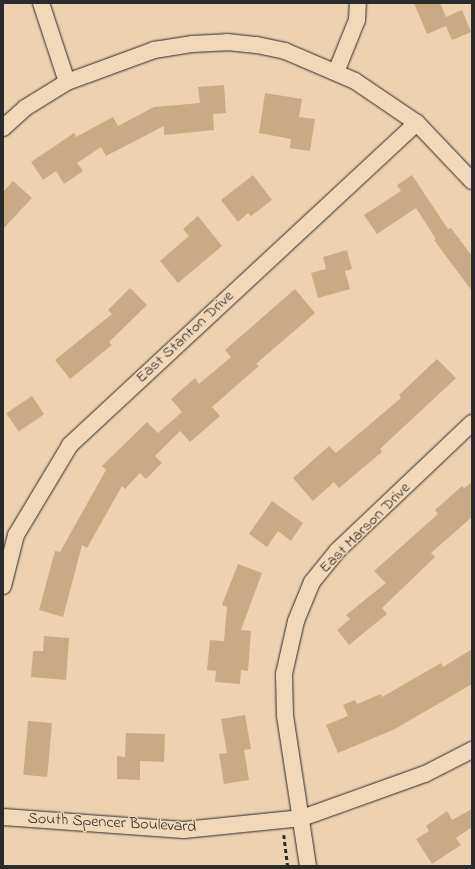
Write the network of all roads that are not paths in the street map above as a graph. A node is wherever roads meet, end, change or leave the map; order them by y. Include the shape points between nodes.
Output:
1 (41, 3) edge
2 (358, 3) edge
3 (336, 72) junction
4 (67, 82) junction
5 (417, 123) junction
6 (3, 128) edge
7 (472, 181) edge
8 (472, 424) edge
9 (3, 586) edge
10 (472, 750) edge
11 (3, 817) edge
12 (302, 818) junction
13 (308, 866) edge

1 - 4 street
2 - 3 street via 357,20
3 - 4 street via 285,51 227,42 154,50
3 - 5 street via 355,81
4 - 6 street via 25,108
5 - 7 street
5 - 9 street, East Stanton Drive via 70,445 16,535
8 - 12 street, East Marson Drive via 337,551 312,582 296,621 284,674 285,716
10 - 12 street, South Spencer Boulevard via 425,774
11 - 12 street, South Spencer Boulevard via 184,830
12 - 13 street, East Marson Drive

